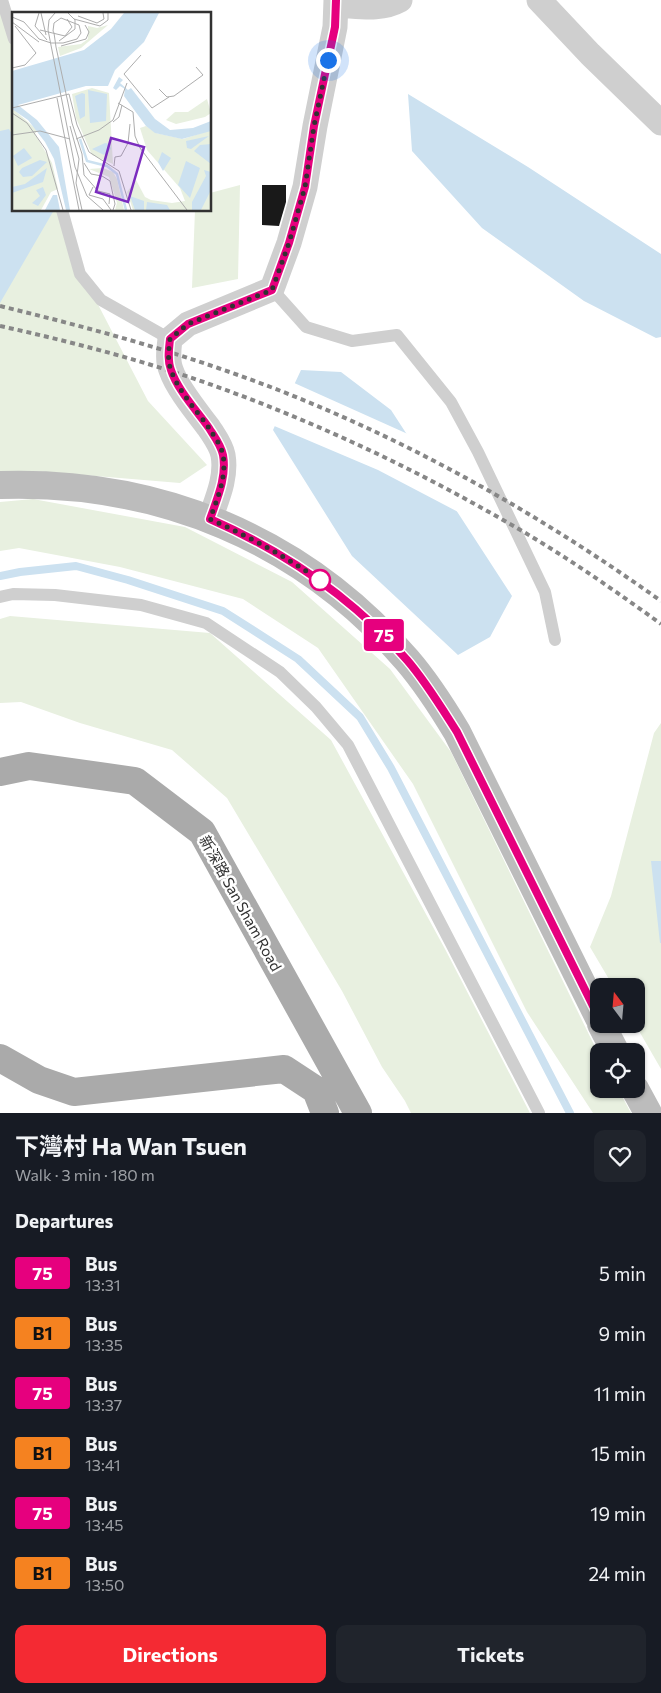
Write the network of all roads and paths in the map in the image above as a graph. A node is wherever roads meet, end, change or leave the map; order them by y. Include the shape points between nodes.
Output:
1 (2, 0) edge
2 (400, 0) edge
3 (539, 0) edge
4 (337, 3) edge
5 (12, 32) edge
6 (661, 123) edge
7 (62, 211) edge
8 (272, 290) junction
9 (170, 339) junction
10 (0, 485) edge
11 (210, 519) junction
12 (0, 596) edge
13 (555, 640) dead end
14 (0, 772) edge
15 (590, 1000) edge
16 (0, 1058) edge
17 (640, 1098) edge
18 (325, 1113) edge
19 (358, 1113) edge
20 (539, 1113) edge
21 (648, 1113) edge

1 - 5 lane
2 - 4 street via 390,6 375,7
3 - 6 street
4 - 8 street via 305,187
7 - 9 lane via 80,274 102,300
8 - 9 street via 188,324
8 - 13 lane via 306,327 352,341 397,335 452,402 545,592
9 - 11 street via 170,370 213,435 223,456 223,479
10 - 11 street via 54,485 129,494
11 - 15 street via 272,550 330,587 408,661 457,732
12 - 20 lane via 55,595 141,605 206,623 280,672 348,745
14 - 19 main road, 新深路 San Sham Road via 29,766 135,781 202,832
16 - 18 main road via 39,1080 74,1092 284,1070 316,1090
17 - 21 street

